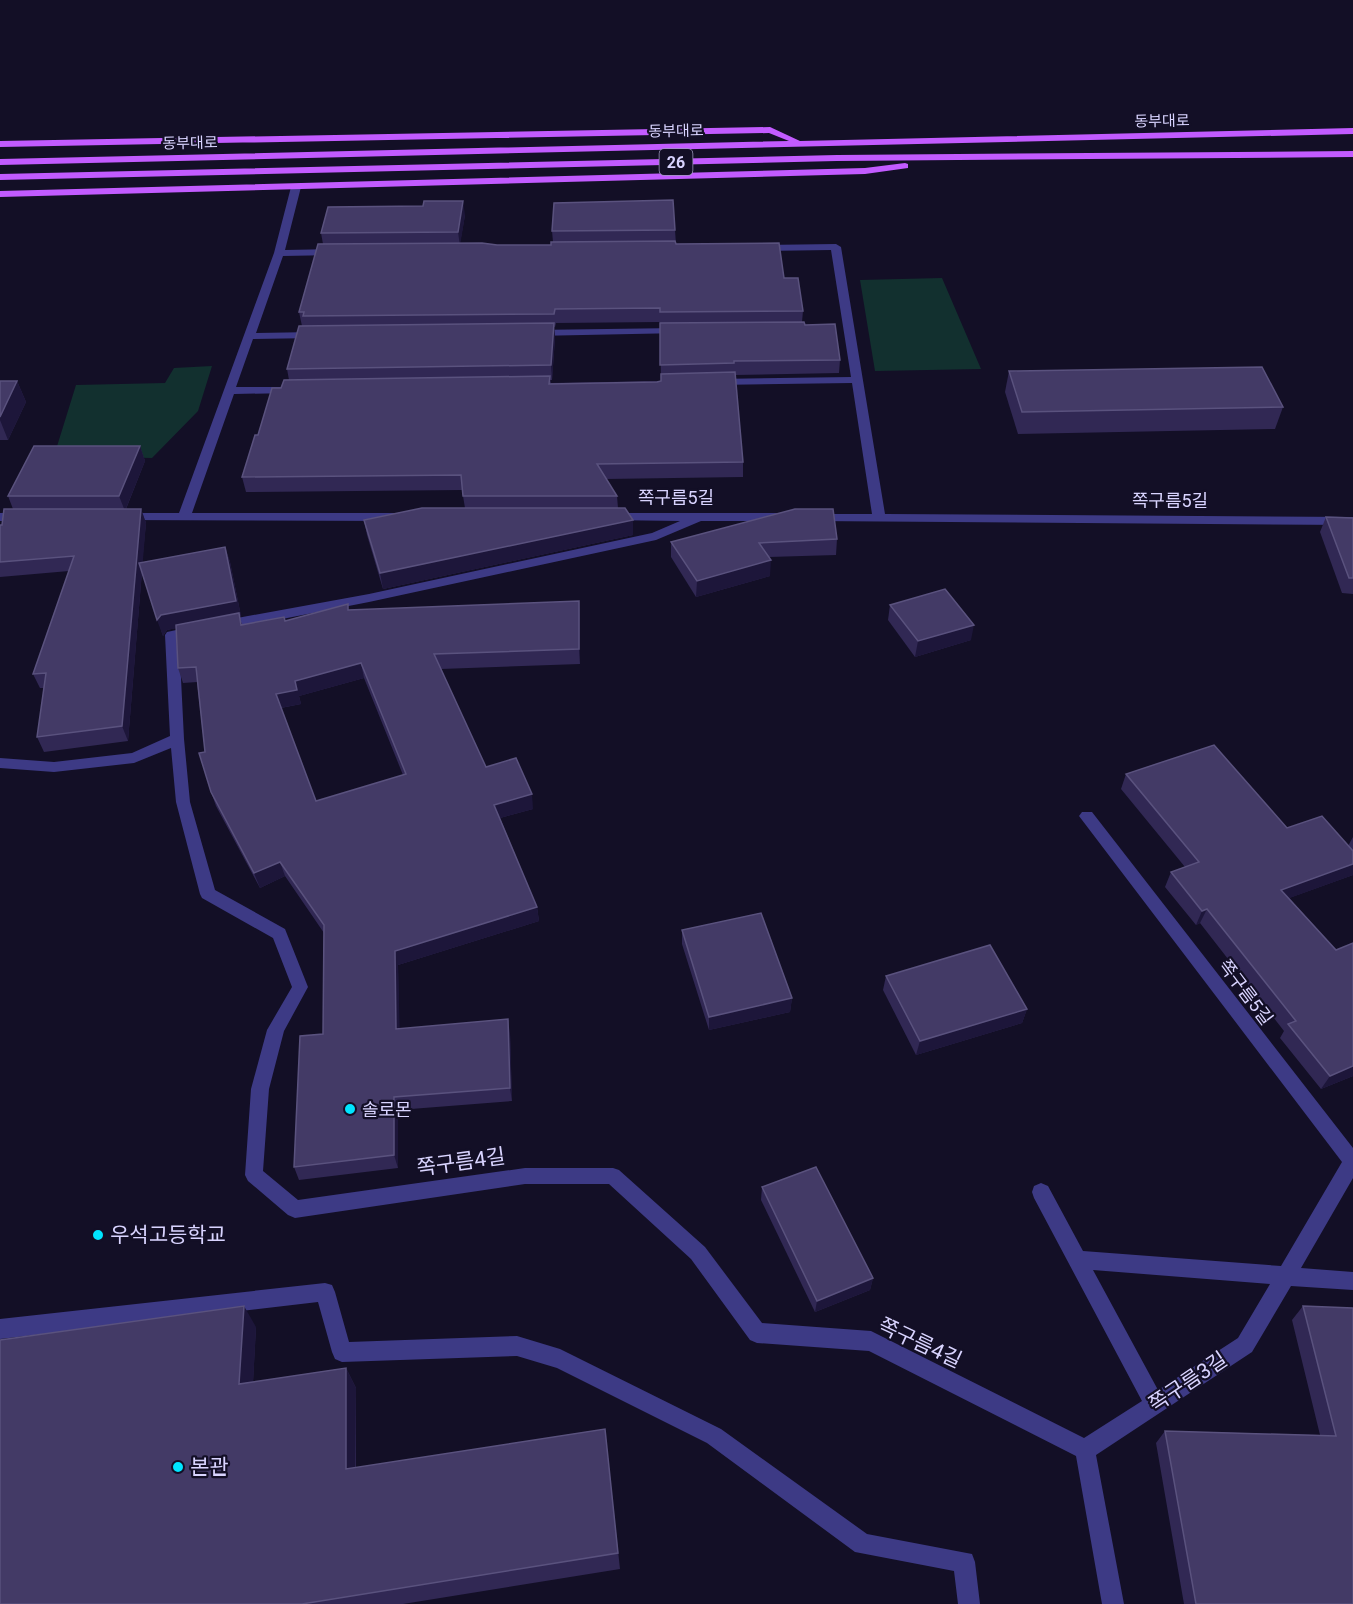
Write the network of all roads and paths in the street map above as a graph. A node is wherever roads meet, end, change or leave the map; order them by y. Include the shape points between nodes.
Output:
1 (1353, 131) edge
2 (0, 144) edge
3 (801, 144) junction
4 (1353, 154) edge
5 (967, 157) junction
6 (0, 162) edge
7 (0, 177) edge
8 (296, 187) junction
9 (0, 194) edge
10 (742, 248) edge
11 (351, 252) edge
12 (279, 253) junction
13 (837, 329) edge
14 (849, 329) junction
15 (693, 331) edge
16 (525, 333) edge
17 (321, 335) edge
18 (249, 336) junction
19 (857, 380) junction
20 (703, 383) edge
21 (300, 390) edge
22 (229, 391) junction
23 (0, 517) edge
24 (34, 517) edge
25 (115, 517) edge
26 (184, 517) junction
27 (411, 517) edge
28 (603, 517) edge
29 (699, 517) junction
30 (879, 518) junction
31 (1353, 521) edge
32 (177, 739) junction
33 (0, 763) edge
34 (1087, 816) dead end
35 (1352, 1162) edge
36 (1041, 1192) dead end
37 (1077, 1260) junction
38 (1286, 1276) junction
39 (1353, 1281) edge
40 (0, 1329) edge
41 (1155, 1405) junction
42 (1085, 1450) junction
43 (969, 1604) edge
44 (1113, 1604) edge

1 - 3 main road, 동부대로 / 26
2 - 3 main road via 770,130
3 - 6 main road, 동부대로 / 26
4 - 5 main road, 동부대로 / 26
5 - 7 main road, 동부대로 / 26
5 - 8 main road via 865,171
8 - 9 main road
8 - 12 street
10 - 14 street via 836,248
11 - 12 street
12 - 18 street
13 - 14 street
14 - 19 street
15 - 16 street
17 - 18 street
18 - 22 street
19 - 20 street
19 - 30 street
21 - 22 street
22 - 26 street
23 - 24 street
25 - 26 street
26 - 27 street
28 - 29 street, 쪽구름5길
29 - 30 street, 쪽구름5길
29 - 32 street via 656,536 369,598 172,635
30 - 31 street, 쪽구름5길
32 - 33 street via 134,758 54,767
32 - 42 street, 쪽구름4길 via 183,802 208,894 279,934 300,987 276,1030 260,1089 254,1175 295,1209 525,1176 613,1176 698,1252 757,1333 872,1341
34 - 35 street, 쪽구름5길
35 - 38 street, 쪽구름3길
36 - 37 street
37 - 38 street
37 - 41 street
38 - 39 street
38 - 41 street, 쪽구름3길 via 1245,1345
40 - 43 street via 325,1292 342,1352 517,1346 560,1359 714,1436 863,1544 964,1562
41 - 42 street, 쪽구름3길
42 - 44 street

